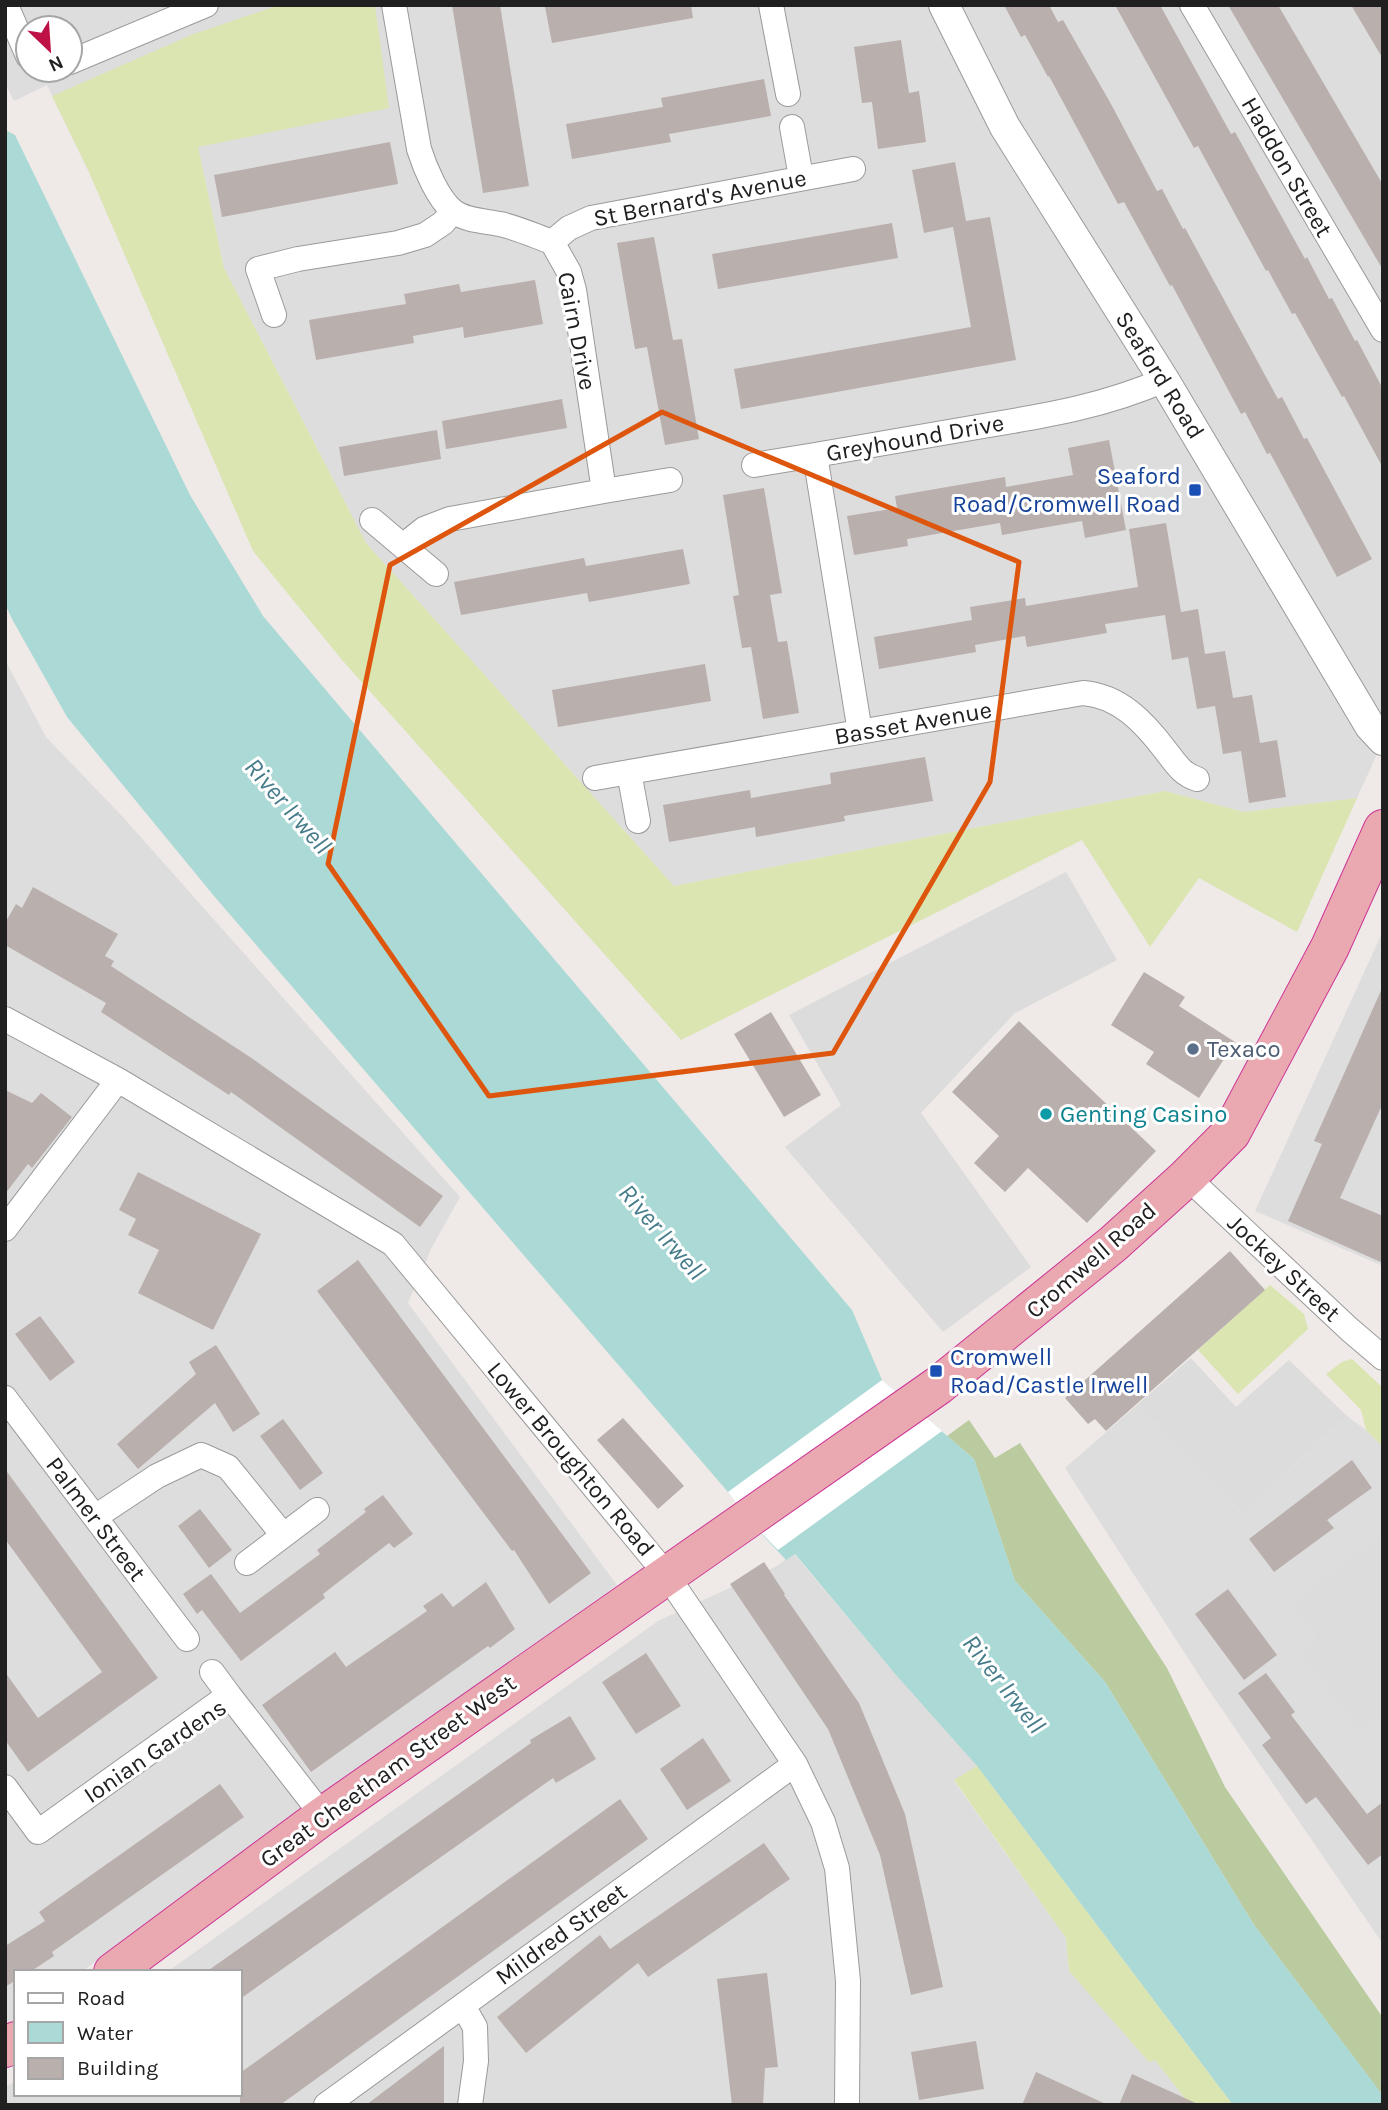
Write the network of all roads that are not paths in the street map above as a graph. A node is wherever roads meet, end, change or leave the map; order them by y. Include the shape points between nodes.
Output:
1 (6, 5) edge
2 (206, 5) edge
3 (394, 5) edge
4 (771, 5) edge
5 (944, 5) edge
6 (1192, 5) edge
7 (14, 24) edge
8 (84, 56) edge
9 (788, 94) dead end
10 (792, 127) dead end
11 (853, 169) dead end
12 (801, 177) junction
13 (453, 211) junction
14 (552, 242) junction
15 (274, 315) dead end
16 (1383, 330) edge
17 (1164, 380) junction
18 (815, 454) junction
19 (754, 465) dead end
20 (670, 480) dead end
21 (604, 491) junction
22 (372, 520) dead end
23 (404, 545) junction
24 (436, 574) dead end
25 (860, 732) junction
26 (1383, 740) edge
27 (629, 772) junction
28 (595, 778) dead end
29 (1197, 779) dead end
30 (638, 821) dead end
31 (1383, 829) edge
32 (5, 1019) edge
33 (118, 1080) junction
34 (1187, 1177) junction
35 (5, 1228) edge
36 (1383, 1358) edge
37 (5, 1398) edge
38 (317, 1510) dead end
39 (95, 1517) junction
40 (283, 1535) junction
41 (247, 1563) dead end
42 (666, 1574) junction
43 (187, 1639) dead end
44 (212, 1672) dead end
45 (229, 1695) junction
46 (795, 1764) junction
47 (5, 1787) edge
48 (323, 1816) junction
49 (116, 1970) edge
50 (463, 2006) junction
51 (326, 2105) edge
52 (470, 2105) edge
53 (847, 2105) edge

1 - 7 street
2 - 8 street
3 - 13 street via 419,149 430,178
4 - 9 street
5 - 17 street, Seaford Road via 1005,127
6 - 16 street, Haddon Street
10 - 12 street
11 - 12 street, St Bernard's Avenue
12 - 14 street, St Bernard's Avenue via 591,218
13 - 14 street, Cairn Drive
13 - 15 street via 425,234 398,243 258,269
14 - 21 street, Cairn Drive via 574,290
17 - 18 street, Greyhound Drive via 1103,403
17 - 26 street, Seaford Road via 1370,726
18 - 19 street
18 - 25 street, Greyhound Drive
20 - 21 street
21 - 23 street via 450,519 424,529
22 - 23 street
23 - 24 street
25 - 27 street, Basset Avenue
25 - 29 street, Basset Avenue via 1083,693 1101,695 1145,724 1184,775
27 - 28 street, Basset Avenue
27 - 30 street
31 - 34 highway, Cromwell Road via 1330,947 1231,1133
32 - 33 street, Lower Broughton Road
33 - 35 street
33 - 42 street, Lower Broughton Road via 394,1244
34 - 36 street, Jockey Street
34 - 42 highway, Cromwell Road via 1040,1306 911,1405
37 - 39 street, Palmer Street
38 - 40 street
39 - 40 street via 157,1476 201,1455 228,1467
39 - 43 street, Palmer Street
40 - 41 street
42 - 46 street, Lower Broughton Road
42 - 48 highway, Great Cheetham Street West
44 - 45 street
45 - 47 street, Ionian Gardens via 38,1832
45 - 48 street, Ionian Gardens
46 - 50 street, Mildred Street
46 - 53 street, Lower Broughton Road via 823,1822 837,1868 848,1981
48 - 49 highway, Great Cheetham Street West
50 - 51 street, Mildred Street
50 - 52 street via 475,2027

